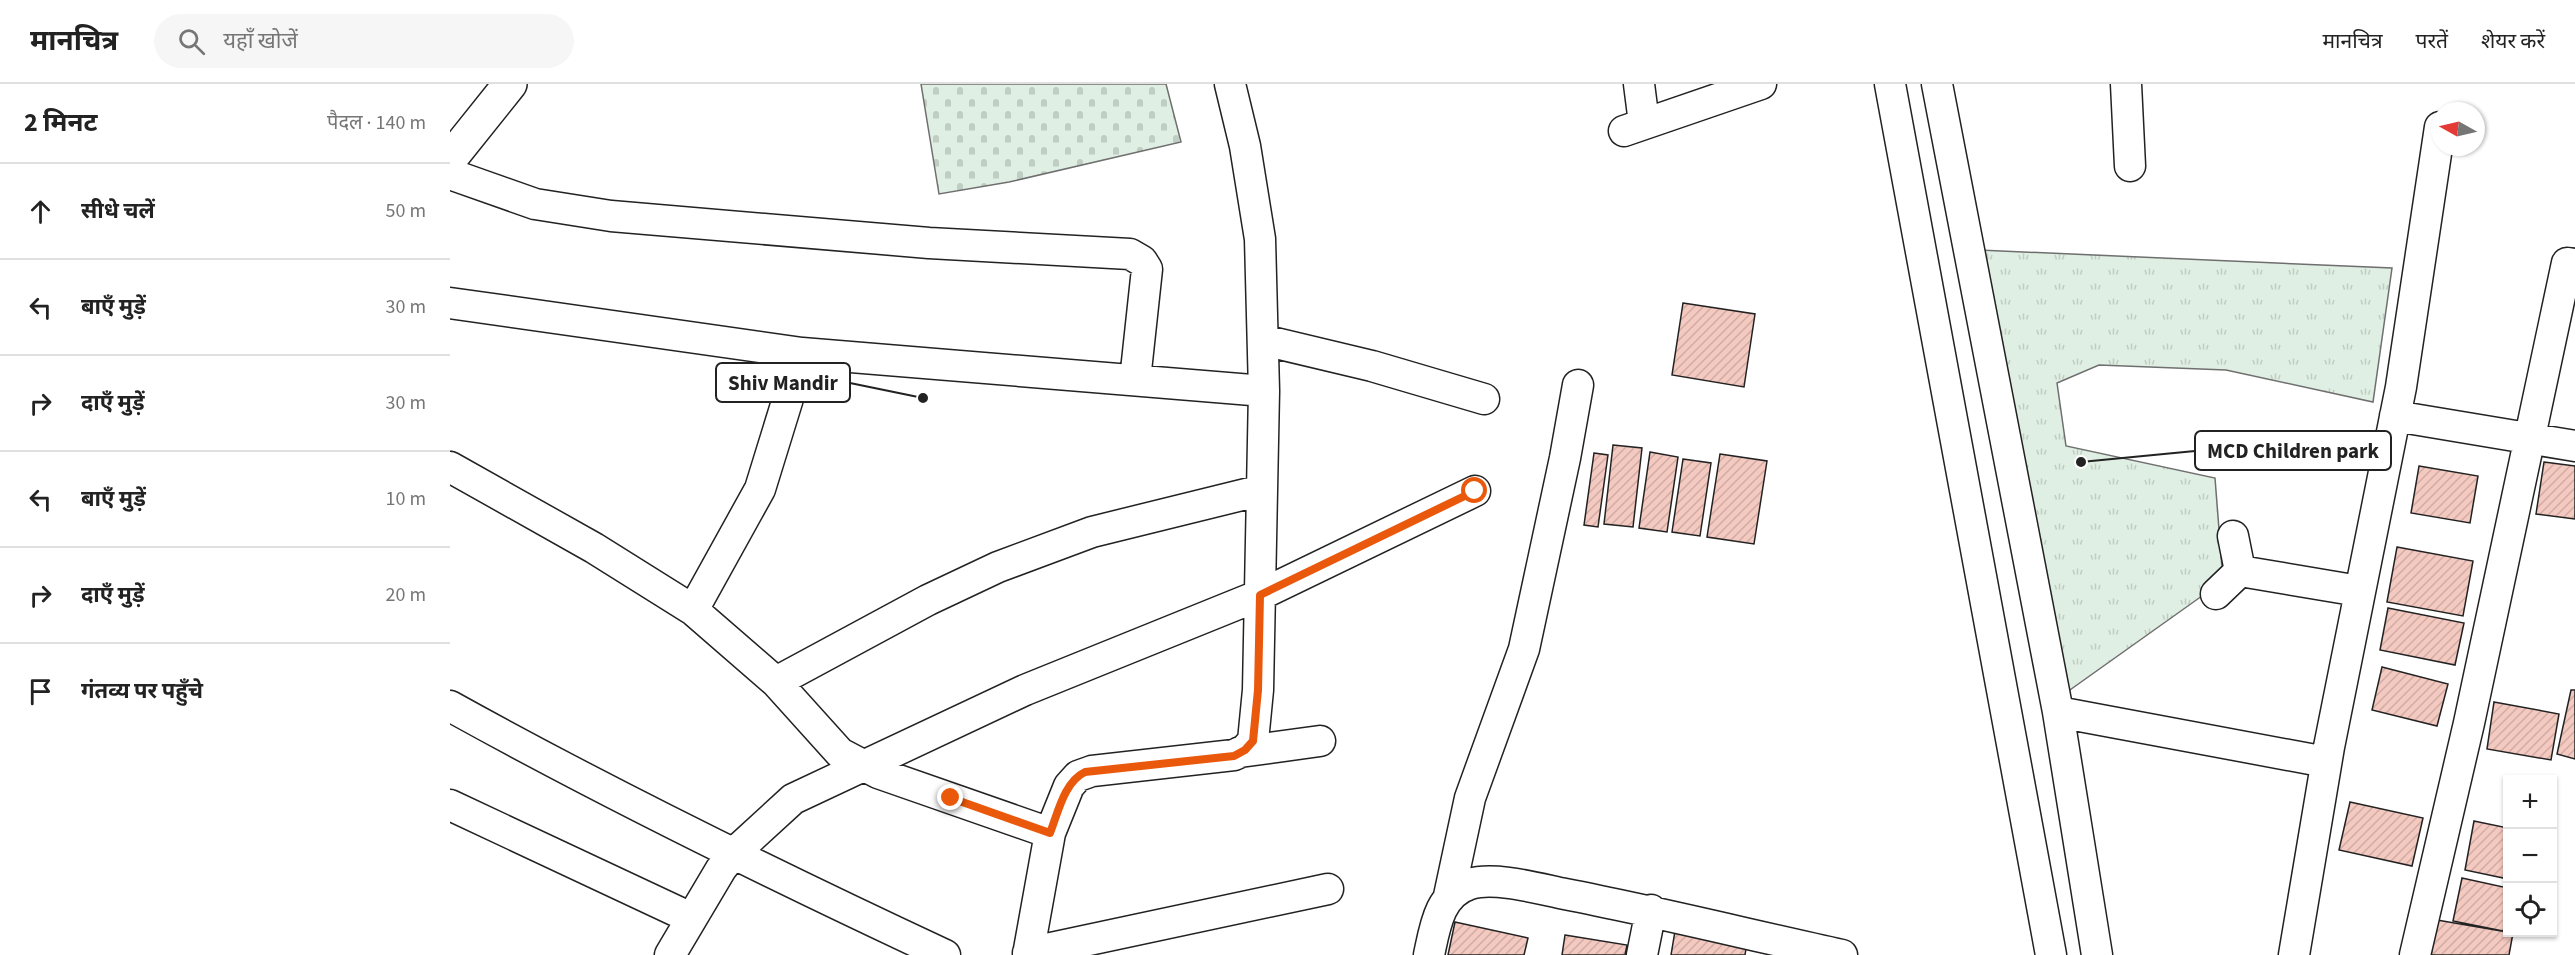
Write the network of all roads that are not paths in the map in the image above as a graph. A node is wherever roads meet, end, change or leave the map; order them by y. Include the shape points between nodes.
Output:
1 (510, 84) edge
2 (1230, 84) edge
3 (1639, 84) edge
4 (1761, 84) edge
5 (1890, 84) edge
6 (1937, 84) edge
7 (2126, 84) edge
8 (2435, 156) edge
9 (450, 159) edge
10 (2130, 166) dead end
11 (450, 174) edge
12 (2575, 264) edge
13 (450, 303) edge
14 (1263, 340) junction
15 (802, 353) junction
16 (1135, 380) junction
17 (1578, 385) dead end
18 (1264, 391) junction
19 (1484, 399) dead end
20 (2395, 416) junction
21 (2528, 437) junction
22 (2575, 446) edge
23 (450, 467) edge
24 (1262, 490) junction
25 (1475, 491) dead end
26 (2233, 536) dead end
27 (2240, 571) junction
28 (2359, 591) junction
29 (2216, 594) dead end
30 (1260, 595) junction
31 (693, 610) junction
32 (776, 682) junction
33 (450, 706) edge
34 (2058, 712) junction
35 (1320, 741) dead end
36 (1240, 752) junction
37 (2326, 762) junction
38 (862, 766) junction
39 (450, 805) edge
40 (1050, 833) junction
41 (733, 854) junction
42 (1328, 889) dead end
43 (1449, 896) junction
44 (1651, 910) junction
45 (691, 918) junction
46 (1827, 953) edge
47 (1028, 954) edge
48 (670, 955) edge
49 (945, 955) edge
50 (1429, 955) edge
51 (1642, 955) edge
52 (2051, 955) edge
53 (2097, 955) edge
54 (2294, 955) edge
55 (2415, 955) edge

1 - 9 street
2 - 14 street via 1260,239
3 - 4 street via 1634,127
5 - 52 street
6 - 34 street
7 - 10 street
8 - 20 street
11 - 16 street via 535,204 611,216 929,243 1130,254 1147,268
12 - 21 street via 2566,263
13 - 15 street
14 - 18 street
14 - 19 street
15 - 16 street
15 - 31 street via 760,489
16 - 18 street
17 - 43 street via 1524,649 1470,798
18 - 24 street
20 - 21 street
20 - 28 street
21 - 22 street
21 - 55 street via 2469,723
23 - 31 street via 594,548
24 - 30 street
24 - 32 street via 1092,532 998,567
25 - 30 street
26 - 27 street
27 - 28 street
27 - 29 street
28 - 37 street
30 - 36 street via 1253,741
30 - 38 street via 1025,690
31 - 32 street
32 - 38 street via 840,753
33 - 41 street
34 - 37 street
34 - 53 street
35 - 36 street
36 - 40 street via 1234,756 1085,772 1069,786
37 - 54 street
38 - 40 street
38 - 41 street via 793,799
39 - 45 street
40 - 47 street
41 - 45 street
41 - 49 street
42 - 47 street
43 - 44 street via 1471,884 1504,882
43 - 50 street via 1437,920
44 - 46 street
44 - 51 street
45 - 48 street

